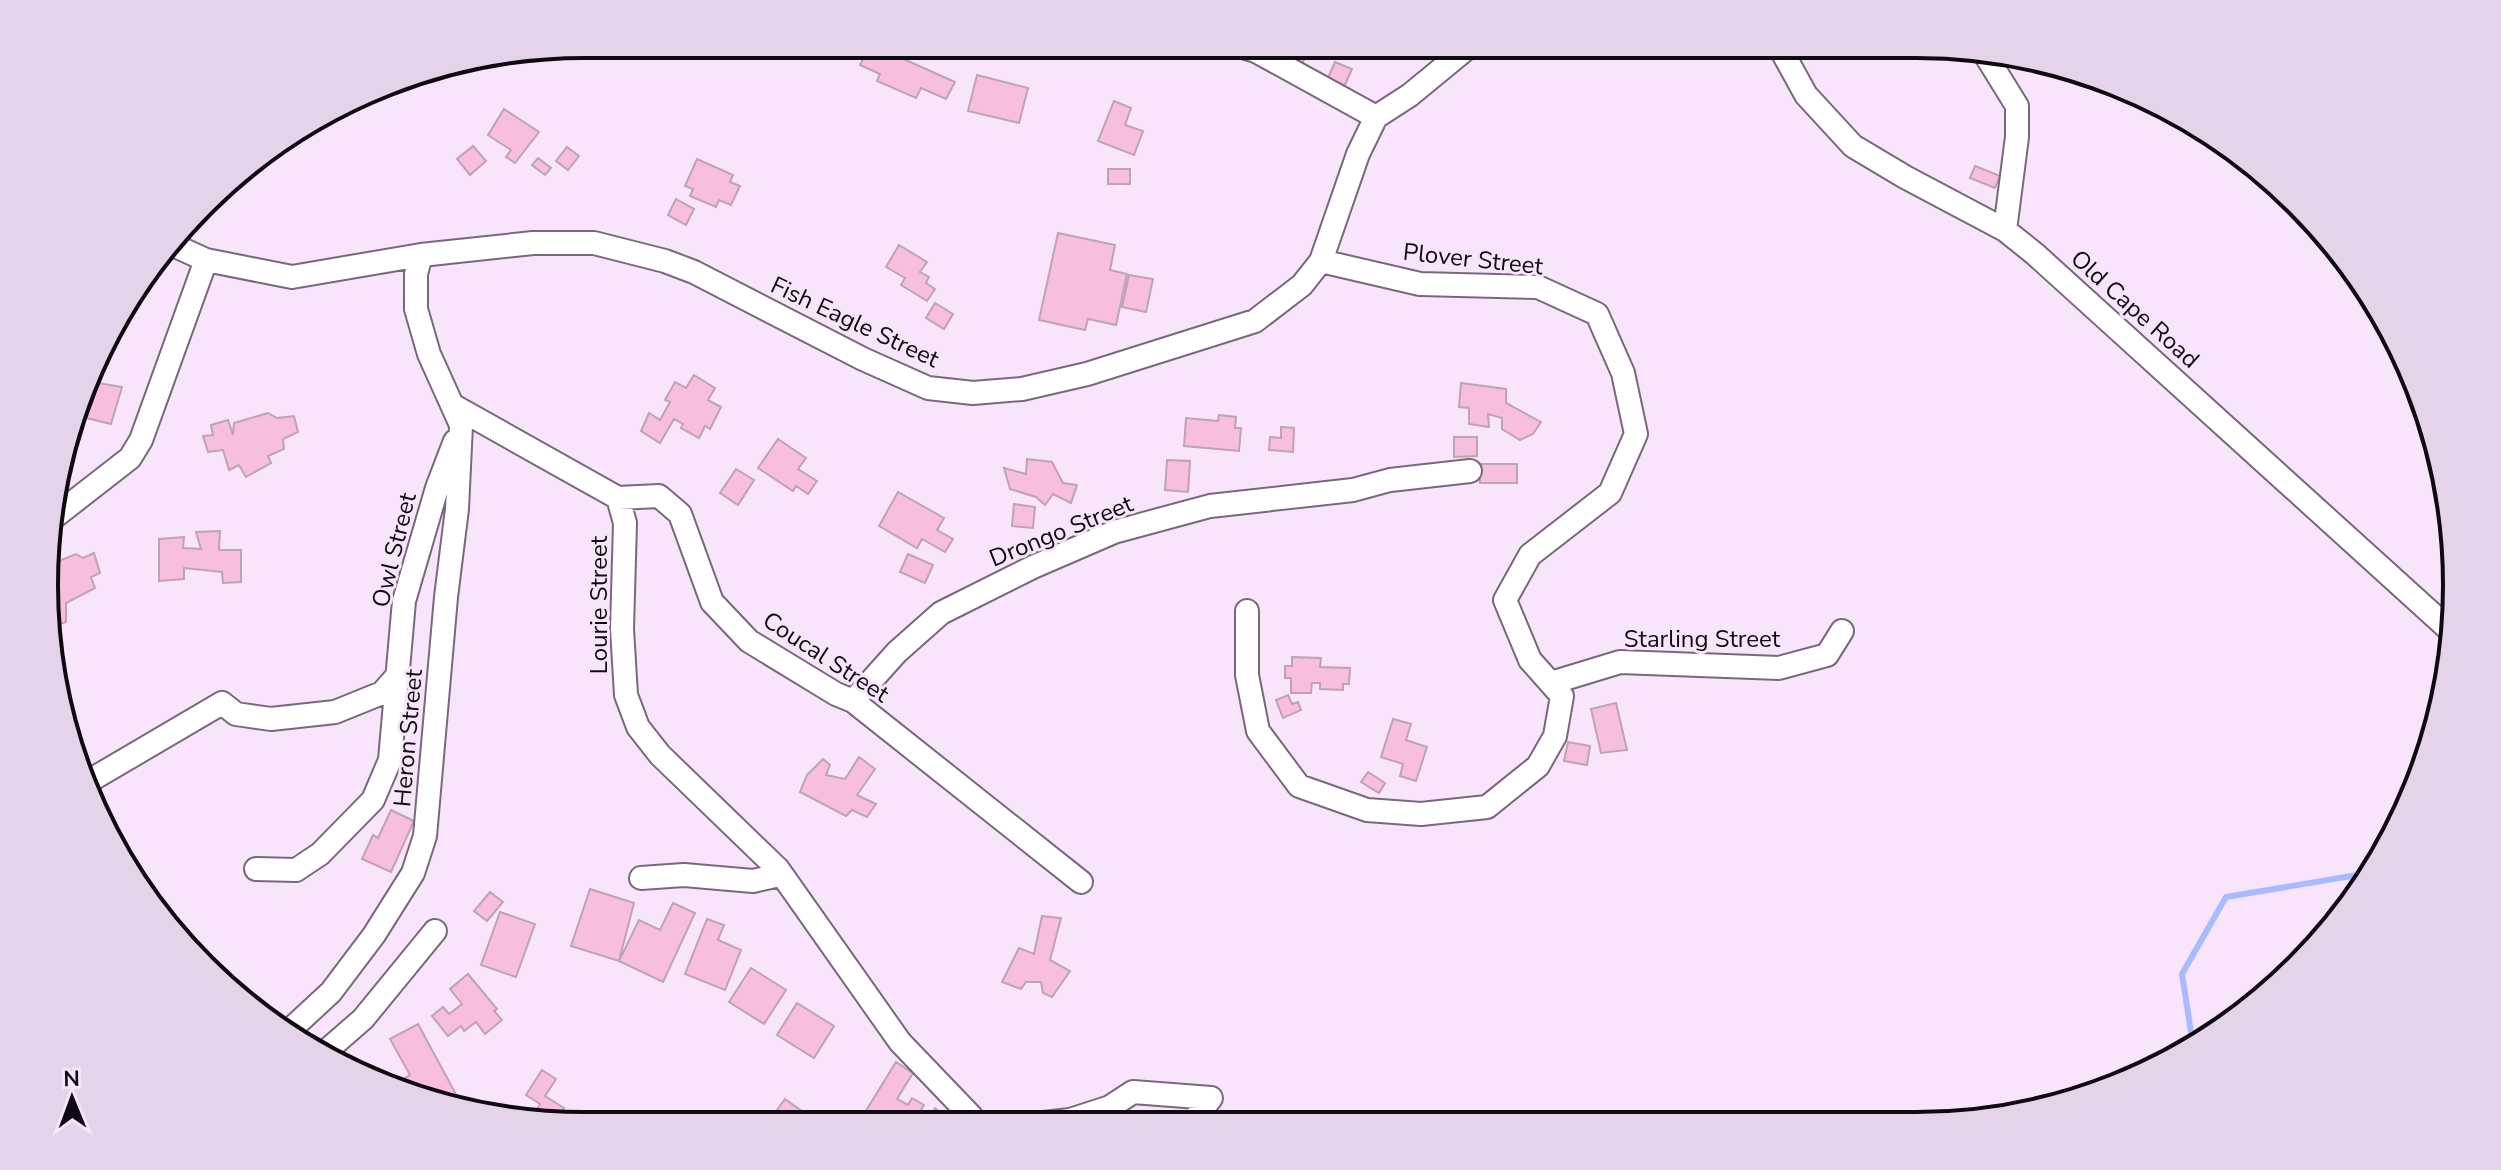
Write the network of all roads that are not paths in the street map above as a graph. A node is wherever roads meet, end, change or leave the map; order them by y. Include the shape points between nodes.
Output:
1 (1273, 58) edge
2 (1455, 58) edge
3 (1786, 58) edge
4 (1991, 64) edge
5 (1376, 117) junction
6 (2005, 230) junction
7 (180, 248) edge
8 (421, 255) junction
9 (206, 260) junction
10 (1321, 261) junction
11 (457, 416) junction
12 (1470, 471) dead end
13 (618, 498) junction
14 (64, 509) edge
15 (1247, 611) dead end
16 (2442, 623) edge
17 (1842, 631) dead end
18 (397, 676) junction
19 (1551, 683) junction
20 (853, 701) junction
21 (95, 778) edge
22 (256, 869) dead end
23 (778, 869) junction
24 (641, 878) dead end
25 (1081, 882) dead end
26 (435, 931) dead end
27 (295, 1025) edge
28 (331, 1047) edge
29 (964, 1112) edge
30 (1095, 1112) edge
31 (1200, 1112) edge

1 - 5 street
2 - 5 street
3 - 6 street, Old Cape Road via 1806,95 1853,146
4 - 6 street via 2017,106
5 - 10 street, Fish Eagle Street
6 - 16 street, Old Cape Road
7 - 9 street, Fish Eagle Street
8 - 9 street, Fish Eagle Street via 292,277
8 - 10 street, Fish Eagle Street via 533,243 594,243 694,272 928,388 973,393 1022,389 1087,374 1255,321 1302,285
8 - 11 street via 416,309
9 - 14 street via 141,440 130,458
10 - 19 street, Plover Street via 1420,284 1538,287 1597,314 1623,373 1636,434 1610,493 1530,555 1505,600 1530,660
11 - 13 street
11 - 18 street, Owl Street via 404,601
11 - 27 street, Heron Street via 457,509 425,836 413,873 374,935 331,992
12 - 20 street, Drongo Street via 1210,506 1114,532 941,613
13 - 20 street, Coucal Street via 659,496 670,505 680,514 712,602 749,641
13 - 23 street, Lourie Street via 625,523 626,695 638,727
15 - 19 street, Plover Street via 1247,675 1258,731 1299,786 1367,810 1421,814 1487,807 1538,766 1555,736 1562,696
17 - 19 street, Starling Street via 1827,655 1779,668 1620,662
18 - 21 street via 382,693 335,712 271,719 236,714 222,703
18 - 22 street, Owl Street via 390,760 373,800 320,854 296,870
20 - 25 street, Coucal Street
23 - 24 street via 775,876 753,881 684,875
23 - 29 street, Lourie Street via 900,1042
26 - 28 street via 363,1019
30 - 31 street via 1133,1092 1211,1098

